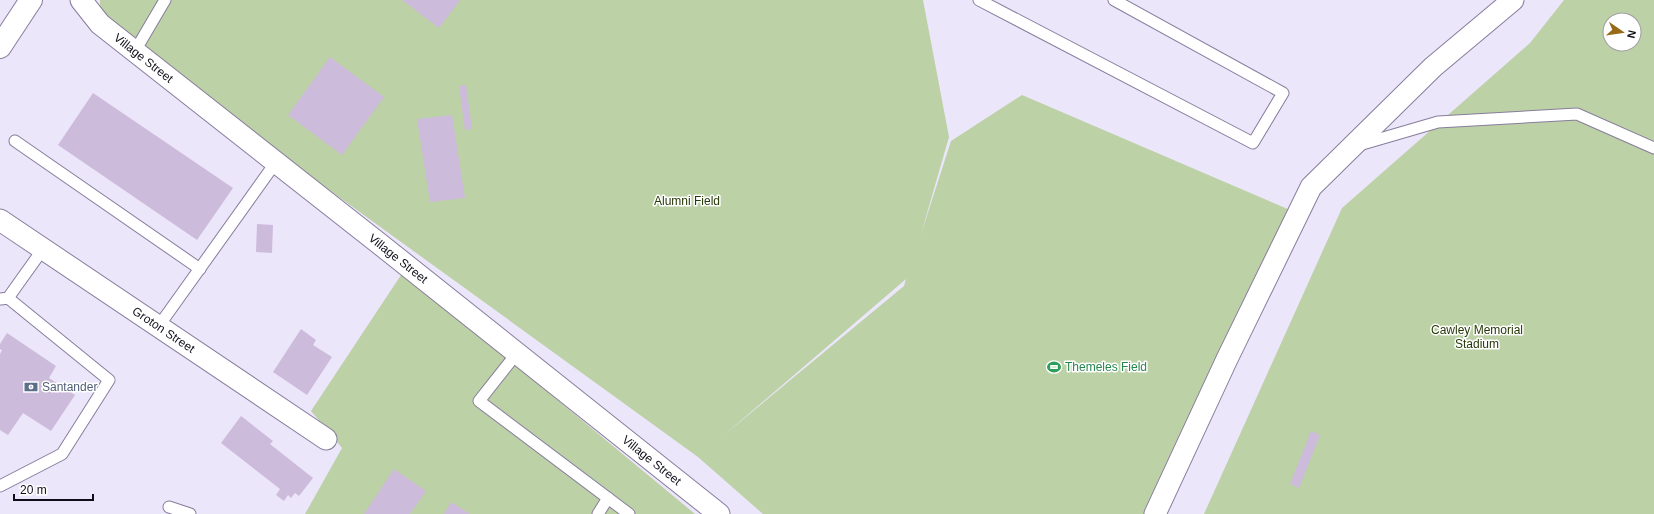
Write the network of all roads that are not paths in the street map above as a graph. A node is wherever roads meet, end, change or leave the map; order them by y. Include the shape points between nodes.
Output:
1 (31, 0) edge
2 (81, 0) edge
3 (165, 0) edge
4 (979, 0) edge
5 (1114, 0) edge
6 (1513, 0) edge
7 (0, 47) edge
8 (135, 52) junction
9 (15, 141) dead end
10 (1351, 148) junction
11 (1654, 148) edge
12 (276, 162) junction
13 (0, 220) edge
14 (43, 249) junction
15 (200, 269) junction
16 (4, 299) edge
17 (158, 326) junction
18 (517, 352) junction
19 (326, 439) dead end
20 (0, 486) edge
21 (608, 498) junction
22 (169, 507) dead end
23 (190, 514) edge
24 (598, 514) edge
25 (630, 514) edge
26 (718, 514) edge
27 (1155, 514) edge

1 - 7 main road
2 - 8 street, Village Street via 100,24
3 - 8 lane
4 - 5 lane via 1253,143 1283,93
6 - 10 street via 1433,67
8 - 12 street, Village Street
9 - 15 lane
10 - 11 lane via 1438,122 1577,114
10 - 27 street via 1312,187
12 - 15 lane
12 - 18 street, Village Street
13 - 14 street, Groton Street
14 - 16 lane
14 - 17 street, Groton Street
15 - 17 lane
16 - 20 lane via 109,380 62,454
17 - 19 street, Groton Street
18 - 21 lane via 479,401
18 - 26 street, Village Street
21 - 24 lane
21 - 25 lane
22 - 23 lane

